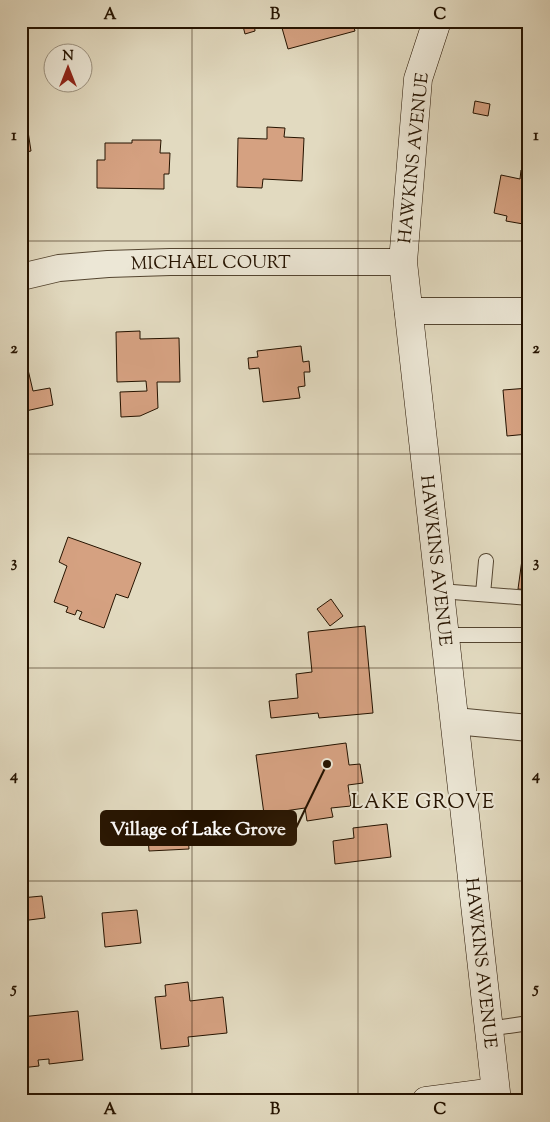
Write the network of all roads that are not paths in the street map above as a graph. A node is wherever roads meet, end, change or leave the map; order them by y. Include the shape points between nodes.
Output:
1 (437, 21) edge
2 (402, 262) junction
3 (21, 276) edge
4 (408, 311) junction
5 (529, 311) edge
6 (486, 561) dead end
7 (440, 591) junction
8 (483, 594) junction
9 (529, 598) edge
10 (529, 635) edge
11 (445, 636) junction
12 (455, 721) junction
13 (529, 728) edge
14 (529, 1023) edge
15 (488, 1029) junction
16 (496, 1096) edge
17 (426, 1101) edge

1 - 2 street, HAWKINS AVENUE via 418,79
2 - 3 street, MICHAEL COURT via 108,264 59,268
2 - 4 street, HAWKINS AVENUE
4 - 5 street
4 - 7 street, HAWKINS AVENUE
6 - 8 lane
7 - 8 lane
7 - 11 street, HAWKINS AVENUE
8 - 9 lane
10 - 11 lane
11 - 12 street, HAWKINS AVENUE
12 - 13 street
12 - 15 street, HAWKINS AVENUE
14 - 15 lane
15 - 16 street, HAWKINS AVENUE
16 - 17 street

